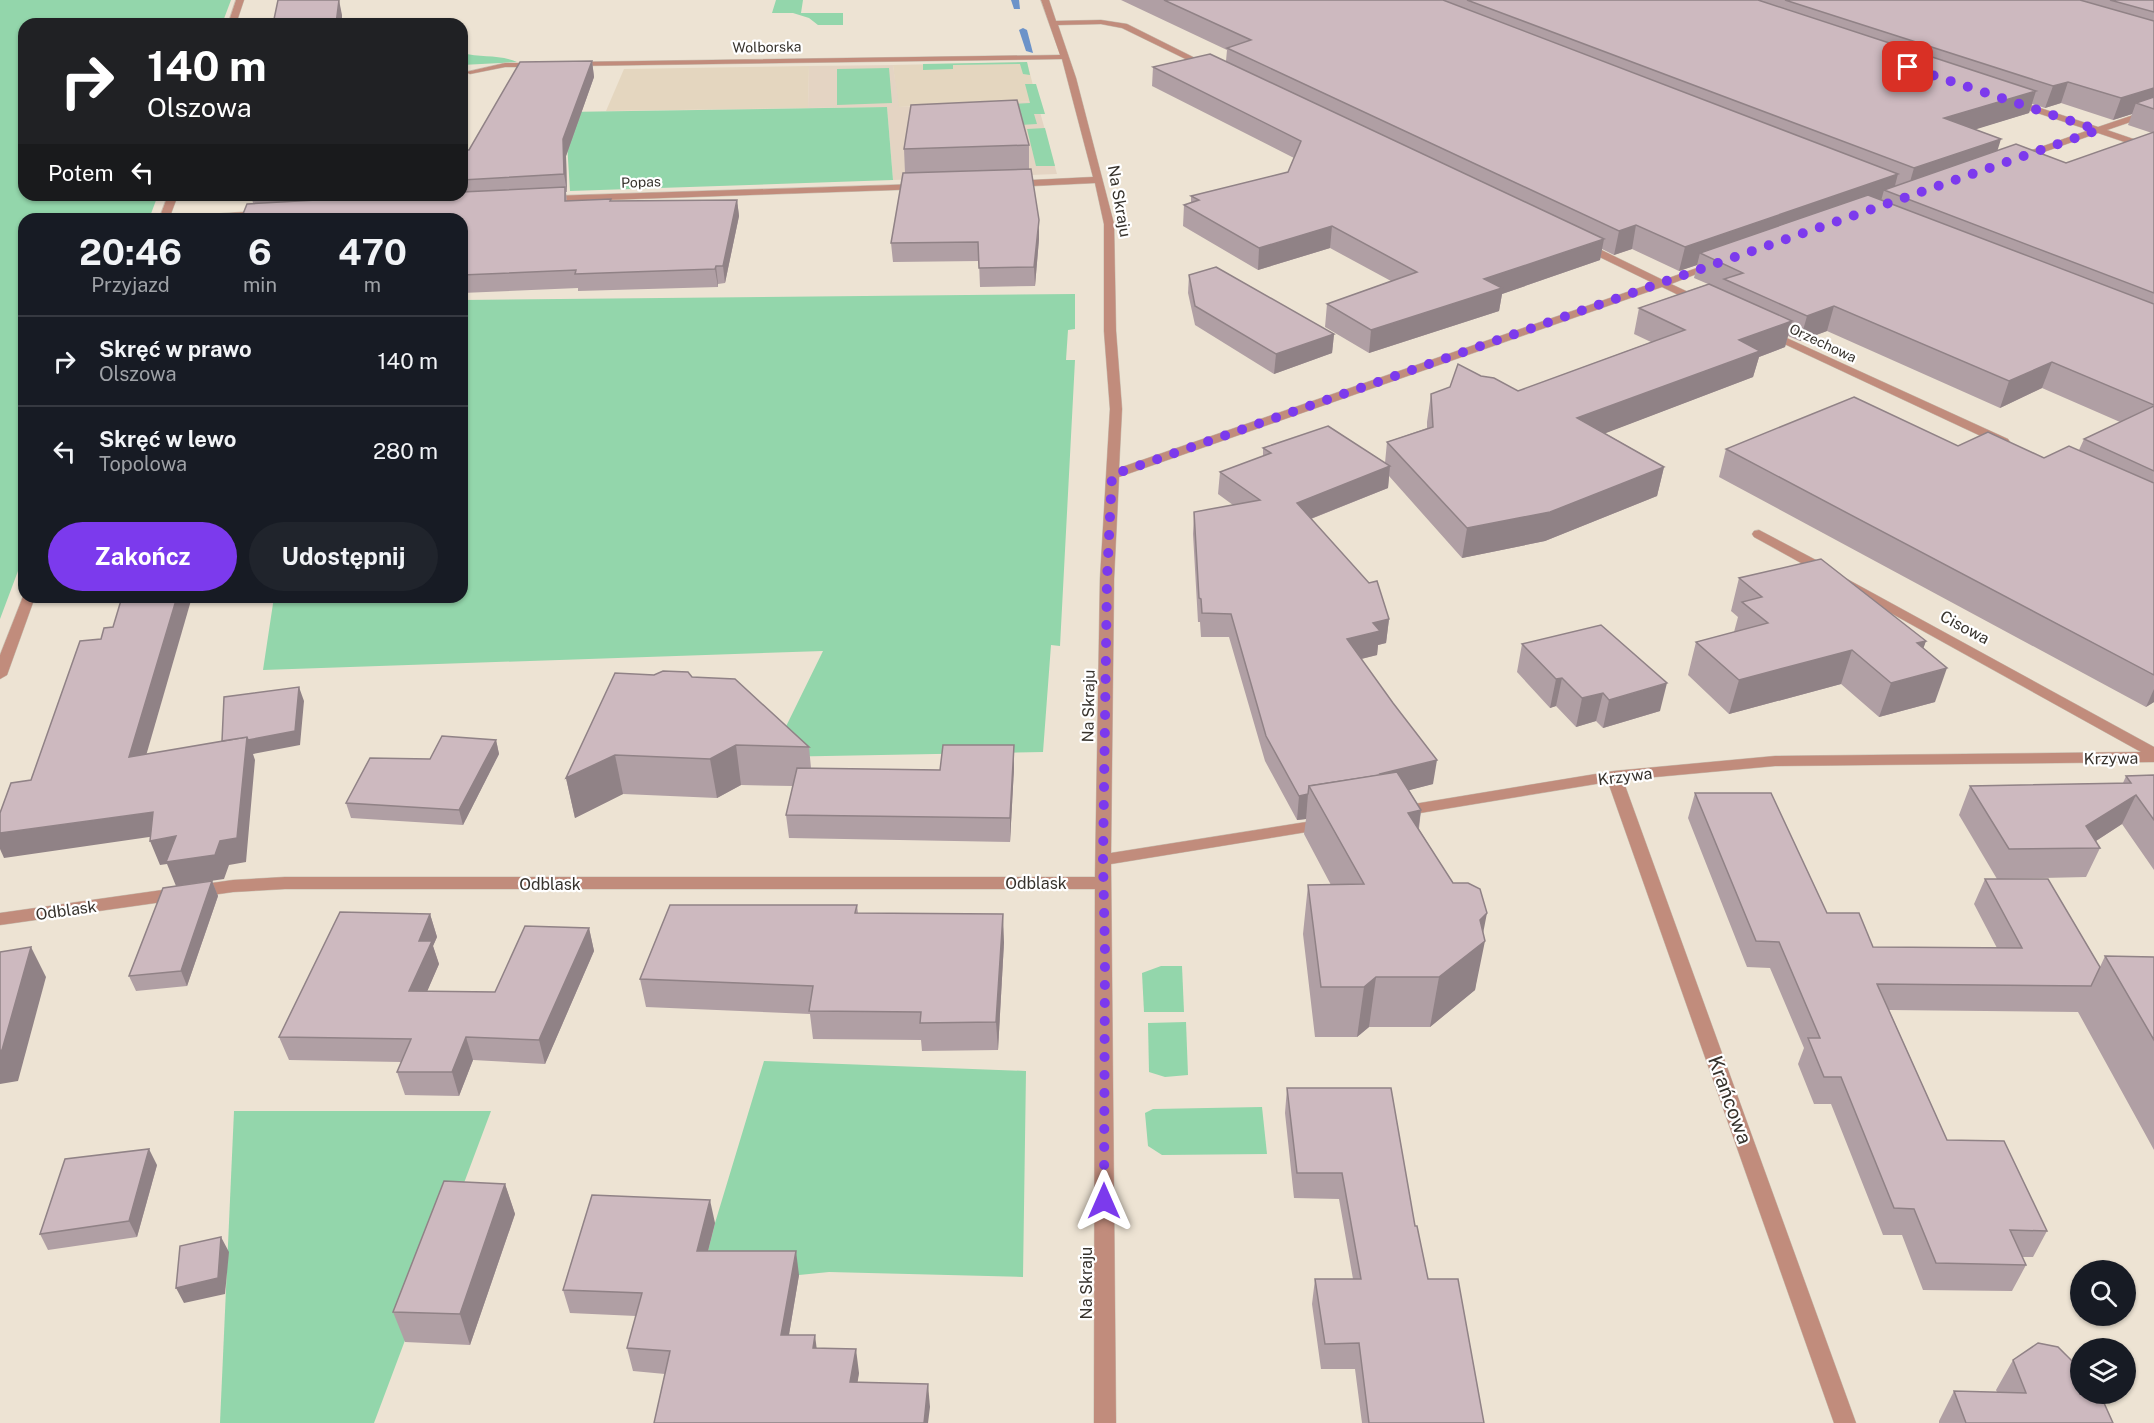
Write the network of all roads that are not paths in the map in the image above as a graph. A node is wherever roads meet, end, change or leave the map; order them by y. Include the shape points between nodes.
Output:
1 (240, 0) edge
2 (1045, 0) edge
3 (234, 18) edge
4 (1052, 23) junction
5 (1065, 57) junction
6 (568, 64) edge
7 (544, 65) edge
8 (470, 72) dead end
9 (1219, 72) edge
10 (2009, 101) edge
11 (2154, 111) edge
12 (2098, 130) junction
13 (2154, 149) edge
14 (2004, 164) edge
15 (1099, 180) junction
16 (1008, 184) edge
17 (927, 187) edge
18 (542, 199) edge
19 (1572, 240) edge
20 (1718, 264) edge
21 (1662, 284) junction
22 (1705, 303) edge
23 (1758, 328) edge
24 (2015, 447) edge
25 (1112, 475) junction
26 (1759, 534) dead end
27 (26, 603) edge
28 (0, 675) edge
29 (2154, 755) edge
30 (1614, 776) junction
31 (1382, 814) edge
32 (1335, 822) edge
33 (1103, 860) junction
34 (1103, 883) junction
35 (0, 919) edge
36 (1105, 1423) edge
37 (1845, 1423) edge

1 - 3 street
2 - 4 street, Na Skraju
4 - 5 street, Na Skraju
4 - 9 street via 1101,22 1124,26
5 - 6 street, Wolborska
5 - 15 street, Na Skraju
7 - 8 street
10 - 12 street
11 - 12 street
12 - 13 street
12 - 14 street
15 - 16 street
15 - 25 street, Na Skraju via 1110,245 1110,331 1116,409
17 - 18 street, Popas
19 - 21 street
20 - 21 street
21 - 22 street
21 - 25 street
23 - 24 street, Orzechowa
25 - 33 street, Na Skraju
26 - 29 street, Cisowa
27 - 28 street
29 - 30 street, Krzywa via 1776,761
30 - 31 street, Krzywa
30 - 37 street, Krańcowa
32 - 33 street
33 - 34 street, Na Skraju
34 - 35 street, Odblask via 285,883 233,886
34 - 36 street, Na Skraju

